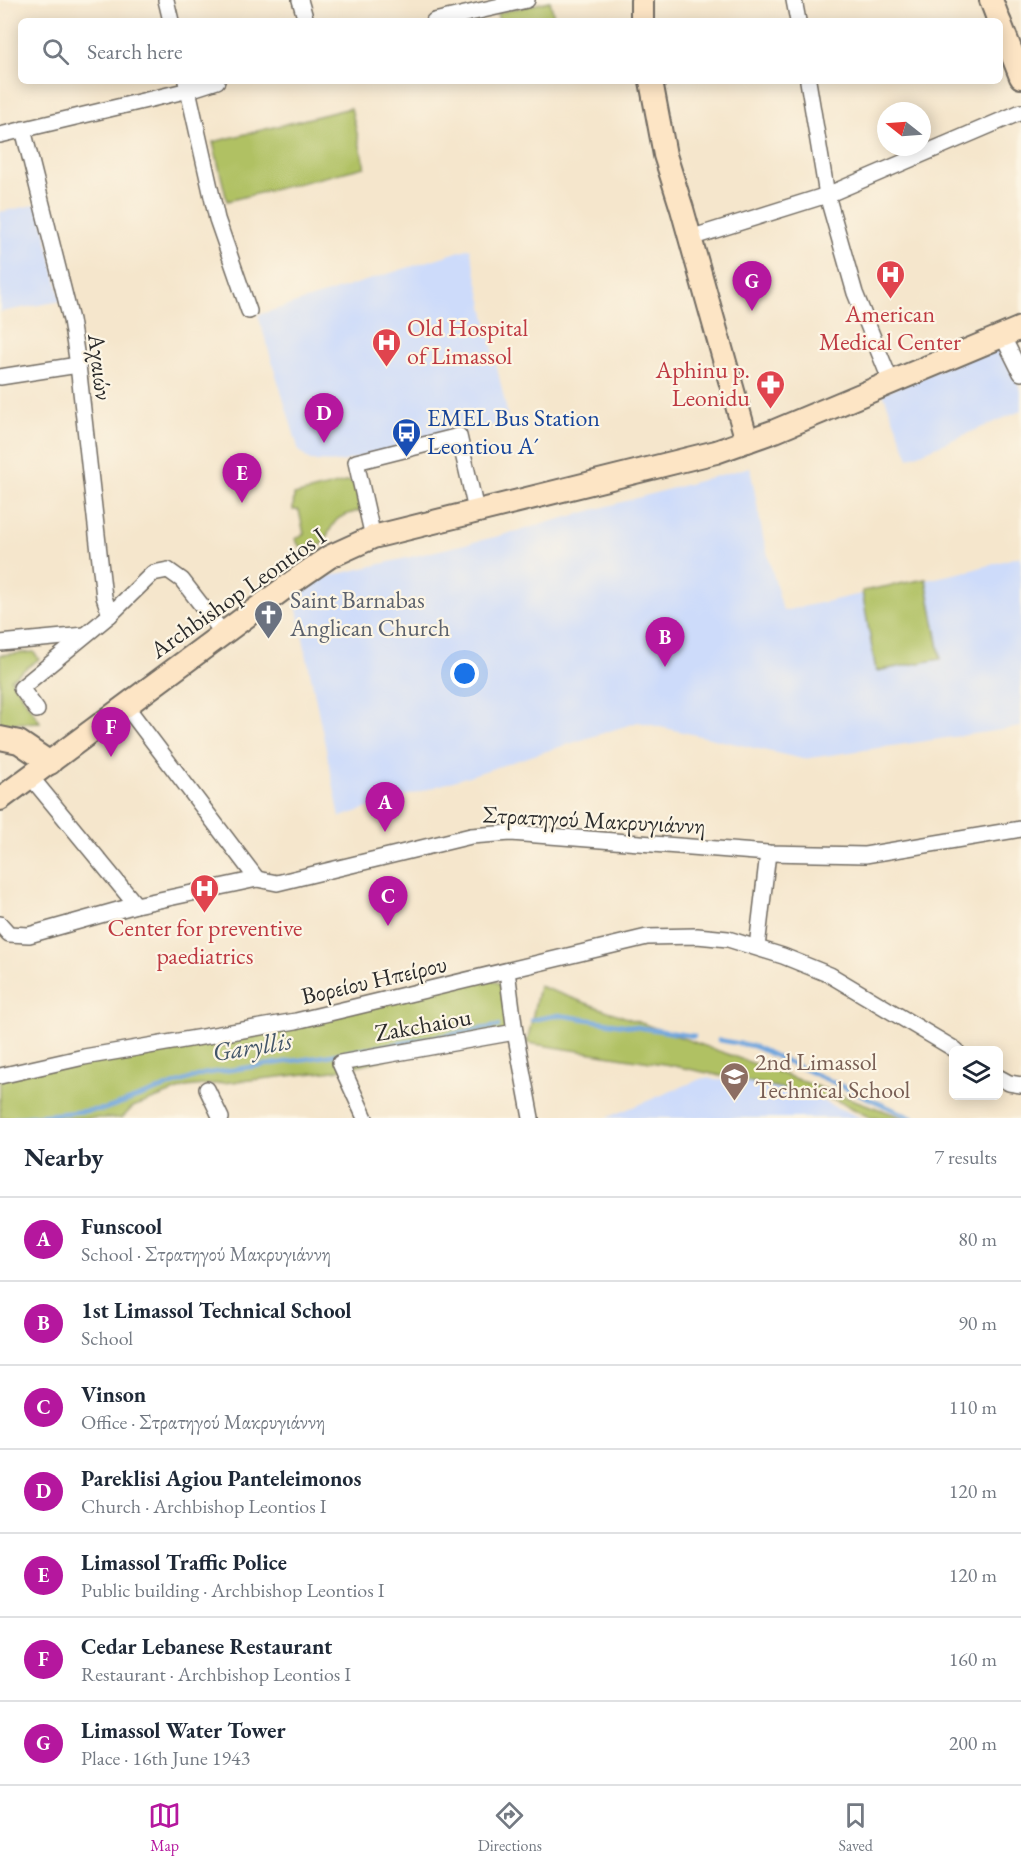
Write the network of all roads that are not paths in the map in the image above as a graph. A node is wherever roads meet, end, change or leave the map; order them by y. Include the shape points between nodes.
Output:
1 (166, 0) edge
2 (300, 0) edge
3 (527, 0) edge
4 (642, 0) edge
5 (794, 0) edge
6 (991, 0) edge
7 (170, 18) edge
8 (305, 18) edge
9 (447, 18) edge
10 (642, 18) edge
11 (797, 18) edge
12 (998, 18) edge
13 (1003, 30) edge
14 (1021, 77) edge
15 (652, 84) edge
16 (808, 84) edge
17 (188, 85) edge
18 (1021, 112) edge
19 (23, 129) junction
20 (0, 135) edge
21 (827, 195) junction
22 (690, 238) junction
23 (249, 311) dead end
24 (1012, 333) edge
25 (78, 365) junction
26 (1021, 373) edge
27 (0, 377) edge
28 (891, 382) junction
29 (747, 441) junction
30 (476, 510) junction
31 (373, 537) junction
32 (110, 615) junction
33 (223, 633) junction
34 (85, 635) junction
35 (0, 643) edge
36 (126, 705) junction
37 (37, 710) dead end
38 (0, 738) edge
39 (50, 763) junction
40 (30, 776) junction
41 (0, 799) edge
42 (1021, 829) edge
43 (768, 853) junction
44 (257, 879) junction
45 (136, 905) junction
46 (0, 924) edge
47 (757, 947) junction
48 (507, 971) junction
49 (515, 1032) junction
50 (949, 1046) edge
51 (0, 1076) edge
52 (1003, 1079) edge
53 (1021, 1085) edge
54 (207, 1089) dead end
55 (220, 1118) edge
56 (365, 1118) edge
57 (531, 1118) edge

1 - 7 street
2 - 8 street
3 - 9 street
4 - 10 main road
5 - 11 street
6 - 12 main road
13 - 14 main road
15 - 22 main road via 665,154
16 - 21 street
17 - 19 street
17 - 23 street via 217,219
18 - 21 street
19 - 20 street
19 - 25 street, Αχαιών via 69,312
21 - 22 street
21 - 28 street via 855,293
22 - 29 main road
24 - 26 street
24 - 28 main road, Archbishop Leontios I
25 - 27 street
25 - 32 street, Αχαιών via 104,597
28 - 29 main road, Archbishop Leontios I
29 - 30 main road, Archbishop Leontios I
30 - 31 main road, Archbishop Leontios I
30 - 31 street via 459,436 357,462
31 - 33 main road, Archbishop Leontios I via 329,557
32 - 33 street via 153,573 168,570 182,580
32 - 34 street
33 - 36 main road, Archbishop Leontios I
34 - 35 street
34 - 37 street via 21,688
36 - 39 main road, Archbishop Leontios I
36 - 44 street
38 - 39 main road via 19,742
39 - 40 main road, Archbishop Leontios I
40 - 41 main road, Archbishop Leontios I
40 - 45 street
42 - 43 street, Στρατηγού Μακρυγιάννη via 865,855
43 - 44 street, Στρατηγού Μακρυγιάννη via 490,834 277,883
43 - 47 street
44 - 45 street, Στρατηγού Μακρυγιάννη
45 - 46 street, Στρατηγού Μακρυγιάννη via 29,935 9,934
47 - 48 street, Βορείου Ηπείρου via 697,936 647,937
47 - 50 street, Βορείου Ηπείρου via 830,975
48 - 49 street
48 - 51 street, Βορείου Ηπείρου via 296,1021 84,1057
49 - 56 street, Zakchaiou via 340,1063
49 - 57 street
52 - 53 street
54 - 55 street

